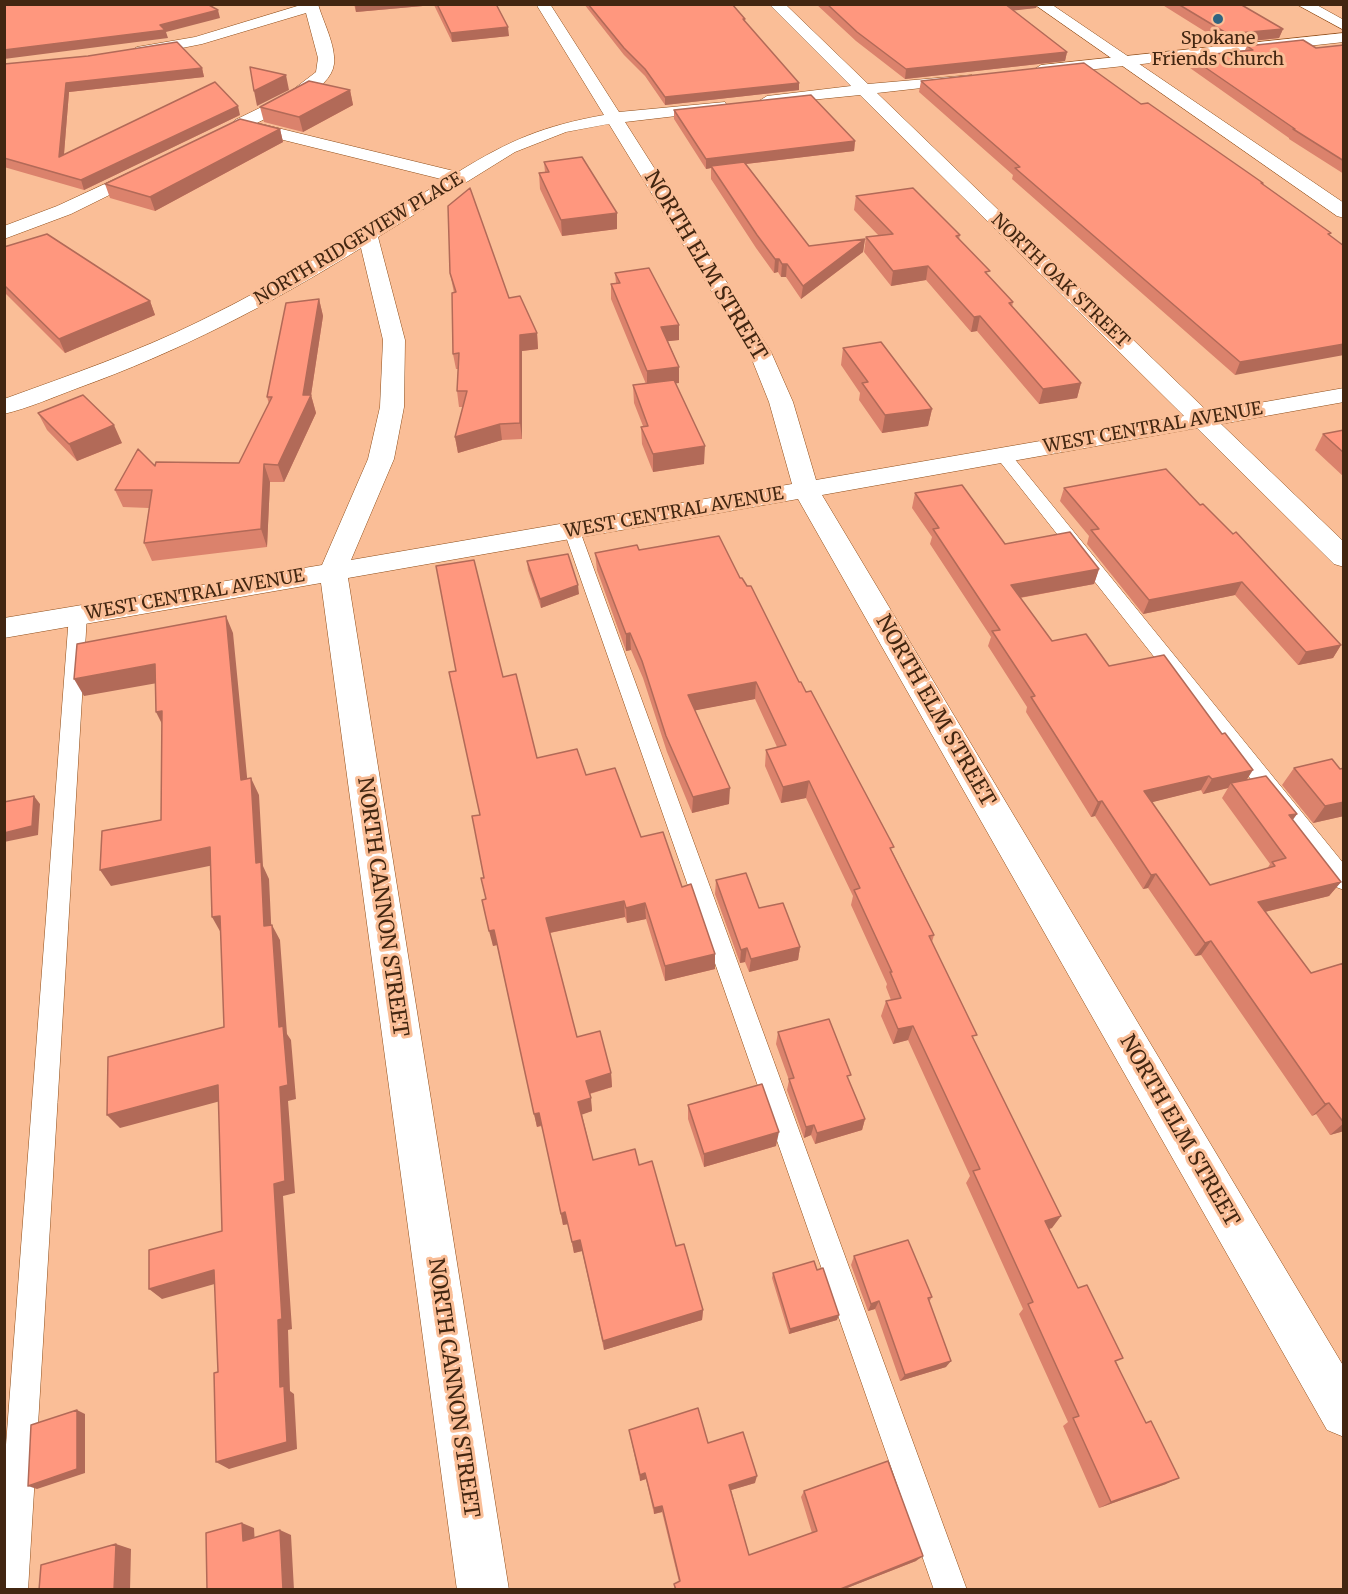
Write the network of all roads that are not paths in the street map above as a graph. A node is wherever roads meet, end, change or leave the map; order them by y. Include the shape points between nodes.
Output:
1 (543, 4) edge
2 (776, 4) edge
3 (1041, 4) edge
4 (1304, 4) edge
5 (312, 6) edge
6 (1344, 26) edge
7 (1344, 37) edge
8 (127, 53) edge
9 (1122, 60) junction
10 (1024, 72) edge
11 (978, 77) edge
12 (864, 90) junction
13 (615, 118) junction
14 (241, 124) junction
15 (220, 134) edge
16 (168, 159) edge
17 (461, 178) junction
18 (1344, 212) edge
19 (4, 233) edge
20 (368, 235) junction
21 (1344, 395) edge
22 (4, 407) edge
23 (1201, 419) junction
24 (1003, 454) junction
25 (806, 490) junction
26 (572, 531) junction
27 (1344, 558) edge
28 (333, 570) junction
29 (78, 615) junction
30 (4, 628) edge
31 (1344, 881) edge
32 (1344, 1413) edge
33 (12, 1590) edge
34 (483, 1590) edge
35 (951, 1590) edge

1 - 13 street, NORTH ELM STREET
2 - 12 street, NORTH OAK STREET
3 - 9 street
4 - 6 street
5 - 8 street via 197,41
5 - 14 street via 327,64 323,76 311,87
7 - 9 street
9 - 10 street
9 - 18 street
11 - 12 street, NORTH RIDGEVIEW PLACE
12 - 13 street, NORTH RIDGEVIEW PLACE
12 - 23 street, NORTH OAK STREET
13 - 17 street, NORTH RIDGEVIEW PLACE via 562,128 510,148
13 - 25 street, NORTH ELM STREET via 760,352 781,402
14 - 15 street
14 - 17 street
16 - 19 street via 64,210
17 - 20 street, NORTH RIDGEVIEW PLACE
20 - 22 street, NORTH RIDGEVIEW PLACE via 291,283 206,327 109,369
20 - 28 street via 394,340 392,407 381,459
21 - 23 street, WEST CENTRAL AVENUE
23 - 24 street, WEST CENTRAL AVENUE
23 - 27 street, NORTH OAK STREET
24 - 25 street, WEST CENTRAL AVENUE
24 - 31 lane
25 - 26 street, WEST CENTRAL AVENUE
25 - 32 street, NORTH ELM STREET
26 - 28 street, WEST CENTRAL AVENUE
26 - 35 lane
28 - 29 street, WEST CENTRAL AVENUE
28 - 34 street, NORTH CANNON STREET
29 - 30 street, WEST CENTRAL AVENUE
29 - 33 lane

